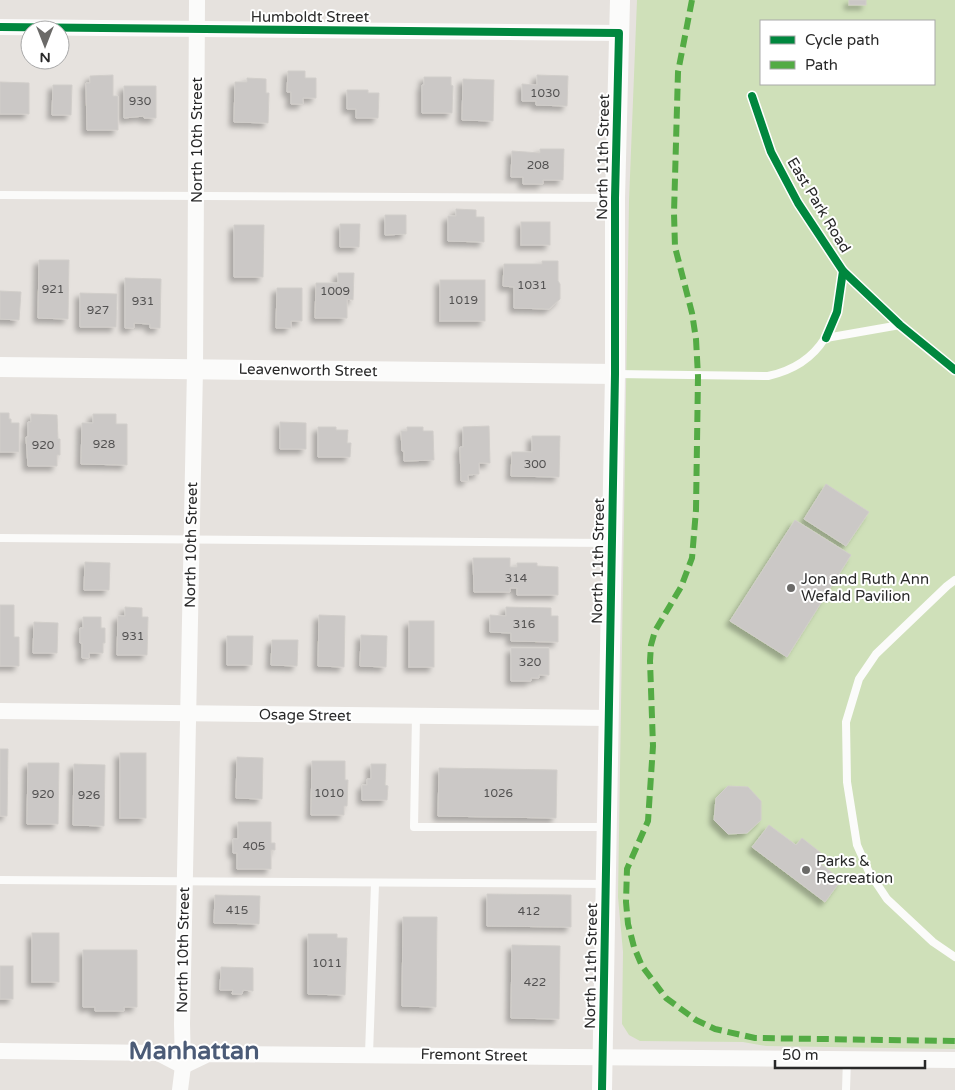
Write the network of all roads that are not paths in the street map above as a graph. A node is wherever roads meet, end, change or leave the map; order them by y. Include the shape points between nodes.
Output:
1 (197, 0) edge
2 (620, 0) edge
3 (0, 27) edge
4 (197, 30) junction
5 (619, 33) junction
6 (752, 96) dead end
7 (0, 195) edge
8 (196, 197) junction
9 (615, 198) junction
10 (843, 271) junction
11 (900, 325) junction
12 (826, 338) junction
13 (0, 367) edge
14 (195, 368) junction
15 (955, 370) edge
16 (616, 374) junction
17 (0, 538) edge
18 (191, 540) junction
19 (612, 543) junction
20 (955, 580) edge
21 (0, 710) edge
22 (189, 713) junction
23 (416, 716) junction
24 (609, 718) junction
25 (607, 828) junction
26 (0, 880) edge
27 (185, 882) junction
28 (375, 884) junction
29 (606, 884) junction
30 (955, 957) edge
31 (0, 1051) edge
32 (369, 1054) junction
33 (603, 1057) junction
34 (847, 1059) junction
35 (955, 1060) edge
36 (182, 1066) junction
37 (180, 1090) edge
38 (602, 1090) edge
39 (846, 1090) edge

1 - 4 street, North 10th Street
2 - 5 street, North 11th Street
3 - 4 street, Humboldt Street
4 - 5 street, Humboldt Street
4 - 8 street, North 10th Street
5 - 9 street, North 11th Street
6 - 10 lane, East Park Road via 771,152 798,203
7 - 8 lane
8 - 9 lane
8 - 14 street, North 10th Street
9 - 16 street, North 11th Street
10 - 11 lane, East Park Road
10 - 12 lane, East Park Road via 838,312
11 - 12 lane
11 - 15 lane, East Park Road
12 - 16 lane, East Park Road via 804,361 784,373 768,376
13 - 14 street, Leavenworth Street
14 - 16 street, Leavenworth Street
14 - 18 street, North 10th Street
16 - 19 street, North 11th Street
17 - 18 lane
18 - 19 lane
18 - 22 street, North 10th Street
19 - 24 street, North 11th Street
20 - 30 lane via 876,654 859,679 846,731 846,782 857,845 869,872 887,898 933,942
21 - 22 street, Osage Street
22 - 23 street, Osage Street
22 - 27 street, North 10th Street
23 - 24 street, Osage Street
23 - 25 lane via 414,827
24 - 25 street, North 11th Street
25 - 29 street, North 11th Street
26 - 27 lane
27 - 28 lane
27 - 36 street, North 10th Street
28 - 29 lane
28 - 32 lane
29 - 33 street, North 11th Street
31 - 36 street via 158,1053
32 - 33 street, Fremont Street
32 - 36 street, Fremont Street via 208,1054
33 - 34 street, Fremont Street
33 - 38 street, North 11th Street
34 - 35 street, Fremont Street
34 - 39 lane
36 - 37 street, North 10th Street

